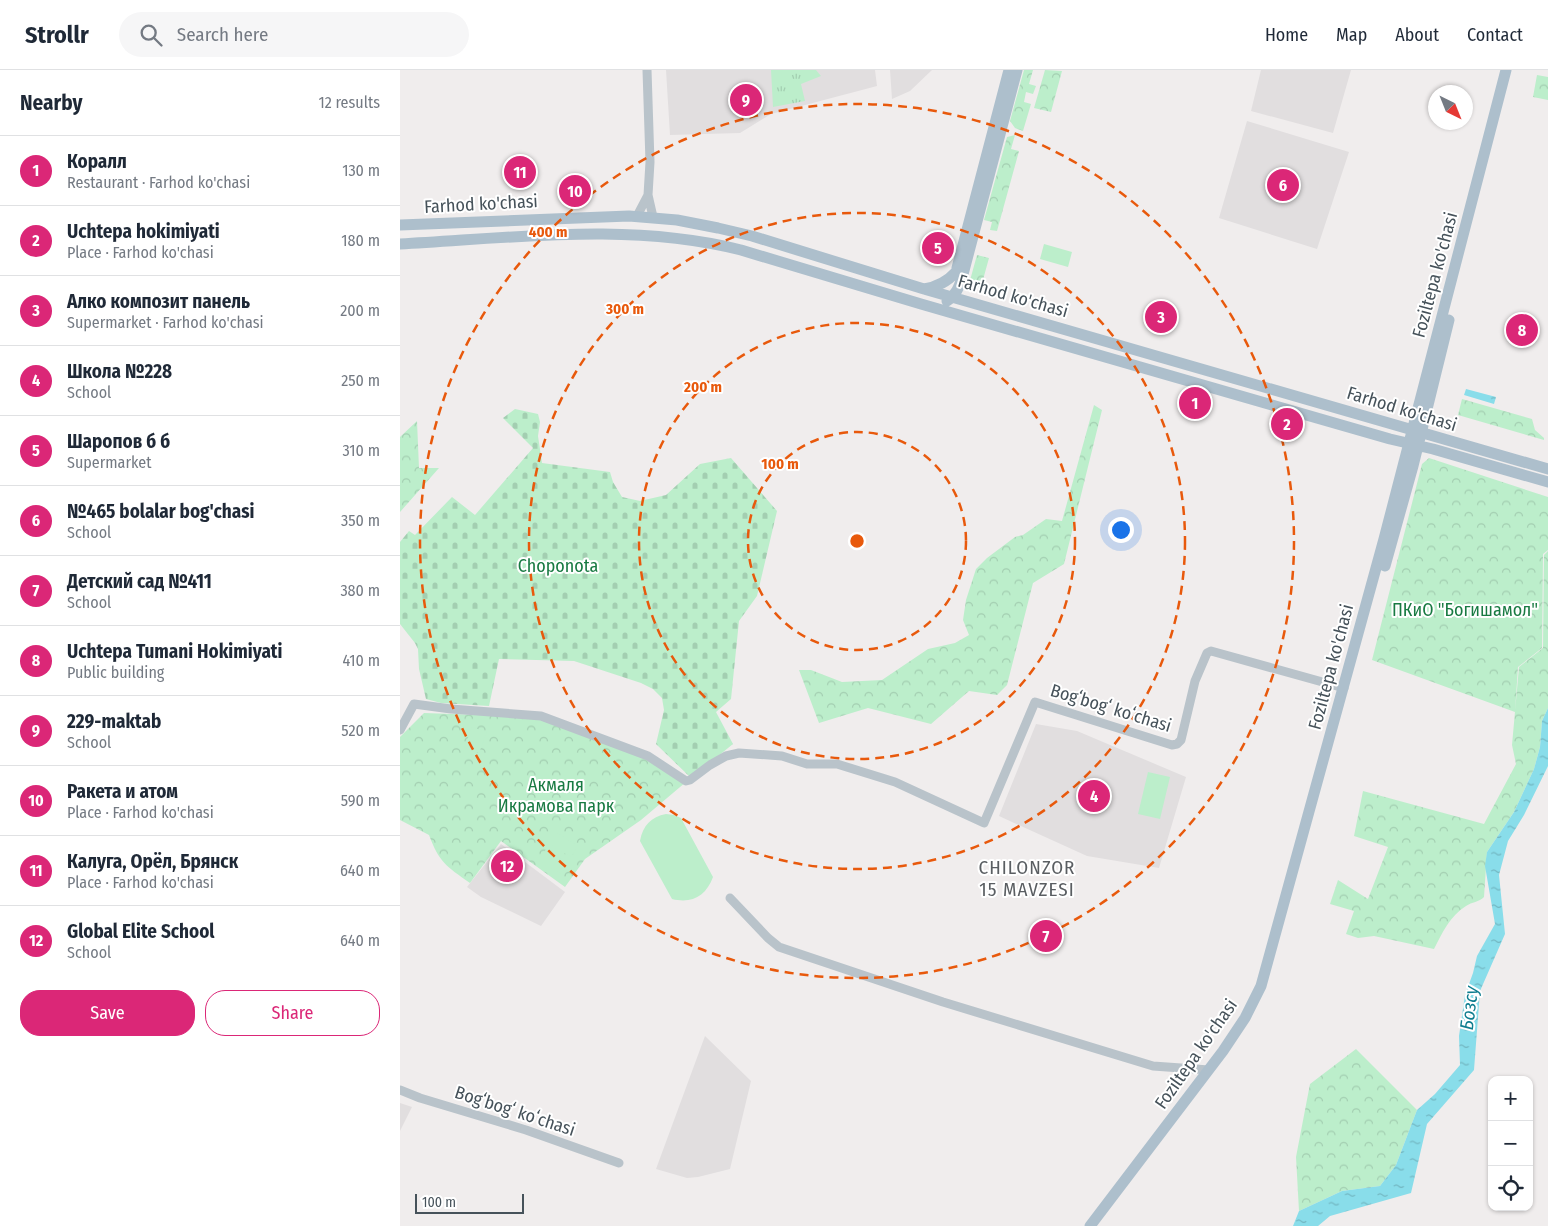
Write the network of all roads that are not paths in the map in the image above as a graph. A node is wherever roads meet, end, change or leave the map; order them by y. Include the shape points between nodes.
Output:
1 (647, 70) edge
2 (1009, 70) edge
3 (1017, 70) edge
4 (1506, 70) edge
5 (1512, 70) edge
6 (648, 195) junction
7 (637, 216) junction
8 (653, 217) junction
9 (528, 219) junction
10 (500, 220) junction
11 (400, 225) edge
12 (529, 237) junction
13 (500, 238) junction
14 (400, 244) edge
15 (959, 275) junction
16 (924, 290) junction
17 (952, 298) junction
18 (920, 304) junction
19 (980, 306) junction
20 (966, 318) junction
21 (1416, 431) junction
22 (1413, 445) junction
23 (1548, 469) edge
24 (1546, 482) edge
25 (1344, 688) junction
26 (400, 730) edge
27 (730, 898) dead end
28 (1212, 1071) junction
29 (400, 1090) edge
30 (619, 1163) dead end
31 (1090, 1226) edge
32 (1100, 1226) edge

1 - 6 street
2 - 15 main road
3 - 15 main road
4 - 21 main road, Foziltepa ko'chasi
5 - 21 main road, Foziltepa ko'chasi
6 - 7 street
6 - 8 street
7 - 8 main road, Farhod ko'chasi
7 - 9 main road, Farhod ko'chasi
8 - 16 main road, Farhod ko'chasi via 743,234
9 - 10 main road, Farhod ko'chasi
9 - 12 main road via 525,228
10 - 11 main road, Farhod ko'chasi
10 - 13 main road via 504,229
12 - 13 main road, Farhod ko'chasi
12 - 18 main road, Farhod ko'chasi via 629,233 700,240
13 - 14 main road, Farhod ko'chasi
15 - 16 main road
15 - 17 main road via 958,290
15 - 19 main road via 968,293
16 - 17 main road, Farhod ko'chasi
17 - 18 main road
17 - 19 main road, Farhod ko'chasi
17 - 20 main road
18 - 20 main road, Farhod ko'chasi
19 - 21 main road, Farhod ko'chasi
20 - 22 main road, Farhod ko'chasi
21 - 22 main road, Foziltepa ko'chasi
21 - 23 main road, Farhod ko'chasi
22 - 24 main road, Farhod ko'chasi
22 - 25 main road, Foziltepa ko'chasi
22 - 28 main road, Foziltepa ko'chasi via 1296,889 1267,987 1249,1020
25 - 26 street, Bogʻbogʻ koʻchasi via 1211,651 1207,653 1195,681 1181,740 1177,744 1035,702 984,823 895,782 837,764 807,764 782,756 739,753 726,756 686,781 648,756 540,716 414,704
25 - 28 main road, Foziltepa ko'chasi via 1261,986
27 - 28 street via 779,947 1145,1064
28 - 31 main road, Foziltepa ko'chasi
28 - 32 main road, Foziltepa ko'chasi
29 - 30 street, Bogʻbogʻ koʻchasi

